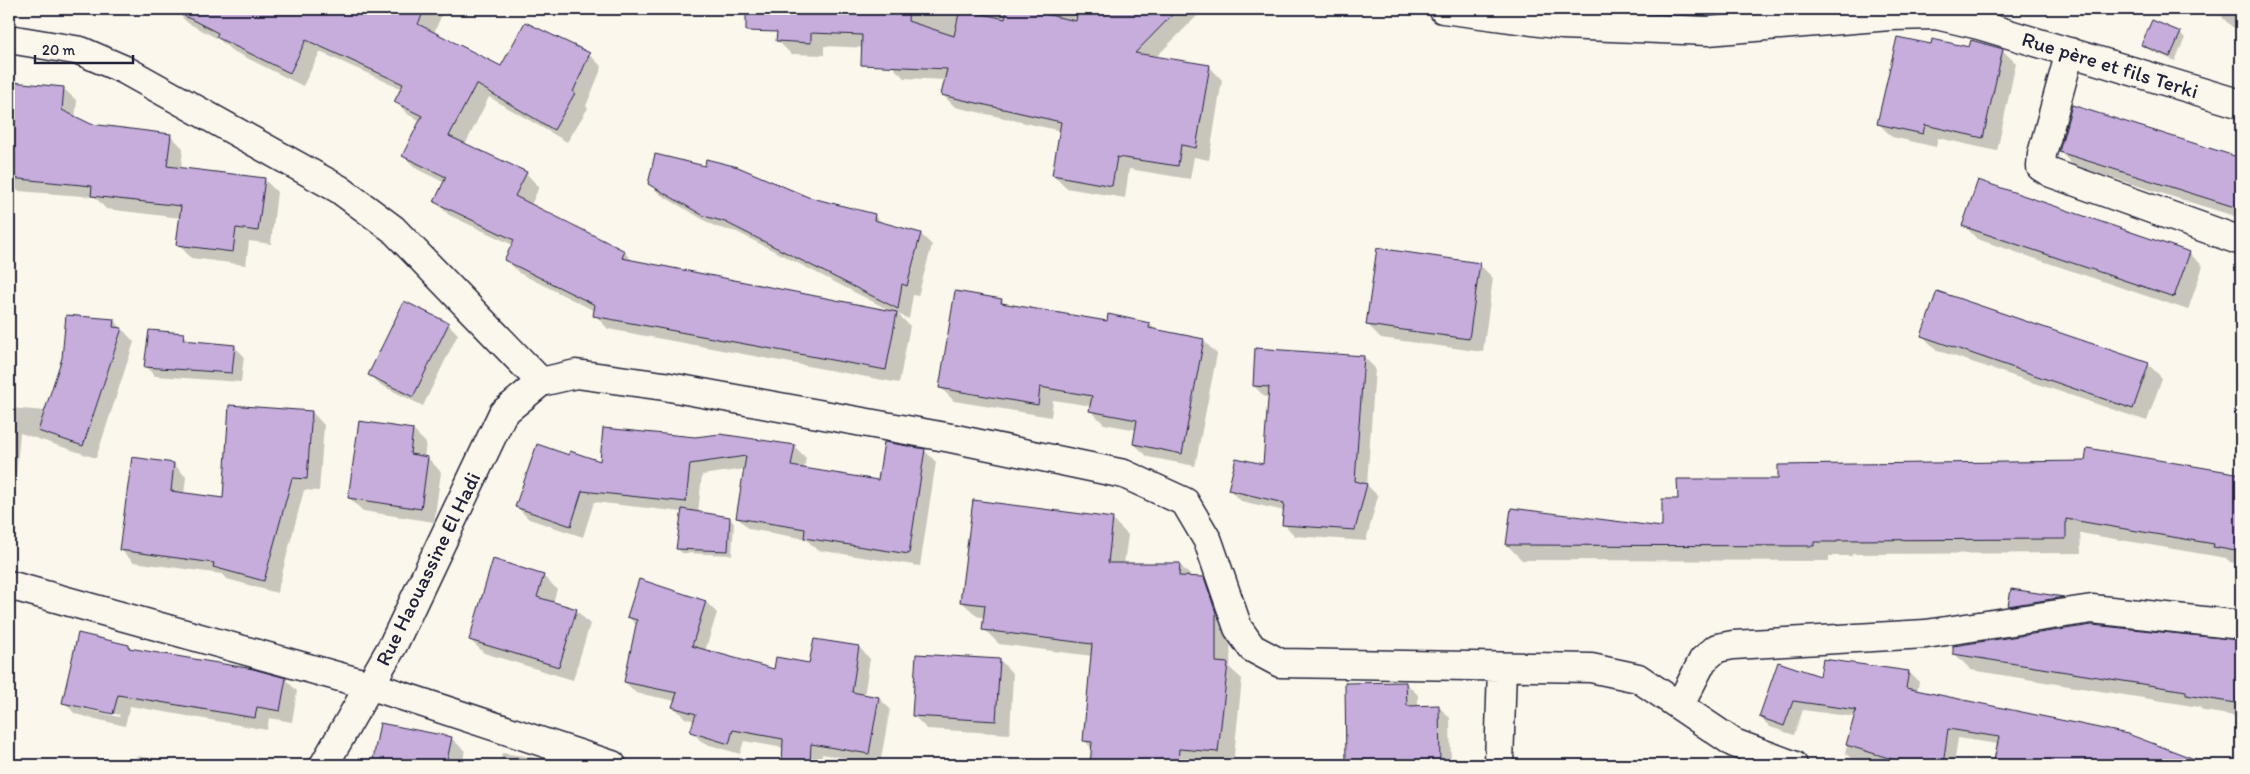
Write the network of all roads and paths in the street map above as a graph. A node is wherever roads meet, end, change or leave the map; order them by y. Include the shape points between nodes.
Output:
1 (1443, 9) edge
2 (1976, 17) edge
3 (9, 39) edge
4 (2070, 52) junction
5 (2241, 104) edge
6 (2241, 241) edge
7 (541, 382) junction
8 (9, 585) edge
9 (2241, 625) edge
10 (1502, 667) junction
11 (369, 685) junction
12 (1680, 705) junction
13 (324, 765) edge
14 (612, 765) edge
15 (1499, 765) edge
16 (1793, 765) edge

1 - 2 street, Rue père et fils Terki via 1562,25 1708,31 1890,16
2 - 4 street, Rue père et fils Terki
3 - 7 street via 81,51 125,70 339,189 393,228
4 - 5 street, Rue père et fils Terki
4 - 6 street via 2041,167 2050,173
7 - 10 street via 576,374 664,386 950,438 1124,474 1185,502 1208,541 1238,628 1252,648 1280,663
7 - 11 street, Rue Haouassine El Hadi via 504,413 393,645
8 - 11 street
9 - 12 street via 2092,609 1926,634 1733,645 1717,648 1703,660
10 - 12 street via 1592,668 1638,678
10 - 15 street
11 - 13 street, Rue Haouassine El Hadi
11 - 14 street
12 - 16 street via 1734,743

